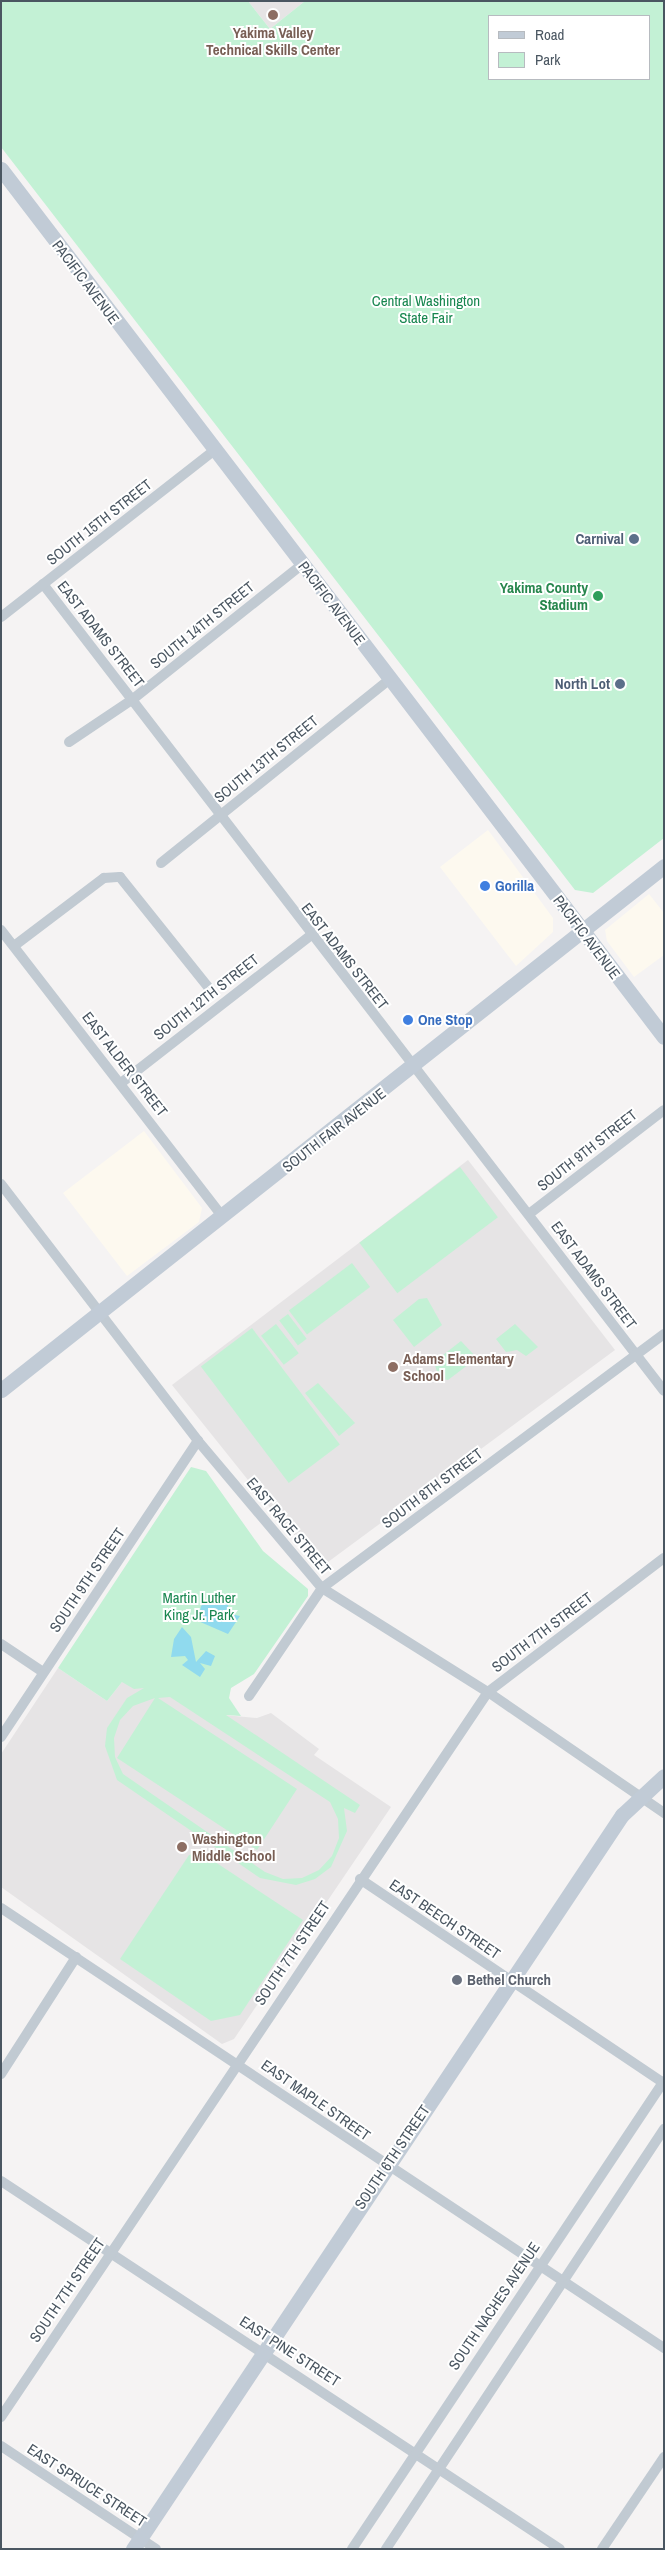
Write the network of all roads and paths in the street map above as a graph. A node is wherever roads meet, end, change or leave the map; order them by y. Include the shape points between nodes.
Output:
1 (1, 169) edge
2 (216, 450) junction
3 (303, 564) junction
4 (43, 584) junction
5 (1, 617) edge
6 (390, 679) junction
7 (133, 699) junction
8 (69, 742) dead end
9 (221, 815) junction
10 (161, 864) dead end
11 (664, 866) edge
12 (581, 929) junction
13 (1, 930) edge
14 (310, 936) junction
15 (14, 946) junction
16 (209, 988) dead end
17 (664, 1037) edge
18 (413, 1068) junction
19 (121, 1083) junction
20 (664, 1110) edge
21 (1, 1184) edge
22 (530, 1214) junction
23 (223, 1216) junction
24 (102, 1314) junction
25 (664, 1334) edge
26 (636, 1355) junction
27 (1, 1390) edge
28 (664, 1391) edge
29 (198, 1441) junction
30 (664, 1558) edge
31 (322, 1588) junction
32 (1, 1644) edge
33 (43, 1672) junction
34 (488, 1692) junction
35 (249, 1696) dead end
36 (1, 1736) edge
37 (664, 1776) edge
38 (638, 1796) junction
39 (664, 1813) edge
40 (360, 1879) junction
41 (1, 1908) edge
42 (76, 1957) junction
43 (510, 1981) junction
44 (236, 2063) junction
45 (1, 2074) edge
46 (664, 2082) edge
47 (664, 2129) edge
48 (385, 2166) junction
49 (1, 2181) edge
50 (111, 2252) junction
51 (539, 2265) junction
52 (563, 2281) junction
53 (664, 2348) edge
54 (264, 2352) junction
55 (1, 2417) edge
56 (1, 2446) edge
57 (416, 2452) junction
58 (664, 2457) edge
59 (440, 2469) junction
60 (137, 2543) edge
61 (156, 2549) edge
62 (352, 2549) edge
63 (386, 2549) edge
64 (560, 2549) edge
65 (602, 2549) edge

1 - 2 street, PACIFIC AVENUE
2 - 3 street, PACIFIC AVENUE
2 - 4 street, SOUTH 15TH STREET
3 - 6 street, PACIFIC AVENUE
3 - 7 street, SOUTH 14TH STREET
4 - 5 street, SOUTH 15TH STREET
4 - 7 street, EAST ADAMS STREET
6 - 9 street, SOUTH 13TH STREET
6 - 12 street, PACIFIC AVENUE
7 - 8 street, SOUTH 14TH STREET
7 - 9 street, EAST ADAMS STREET
9 - 10 street, SOUTH 13TH STREET
9 - 14 street, EAST ADAMS STREET
11 - 12 street, SOUTH FAIR AVENUE
12 - 17 street, PACIFIC AVENUE
12 - 18 street, SOUTH FAIR AVENUE
13 - 15 street, EAST ALDER STREET
14 - 18 street, EAST ADAMS STREET
14 - 19 street, SOUTH 12TH STREET
15 - 16 street via 104,878 120,877
15 - 19 street, EAST ALDER STREET
18 - 22 street, EAST ADAMS STREET via 426,1077
18 - 23 street, SOUTH FAIR AVENUE
19 - 23 street, EAST ALDER STREET
20 - 22 street, SOUTH 9TH STREET
21 - 24 street, EAST RACE STREET
22 - 26 street, EAST ADAMS STREET
23 - 24 street, SOUTH FAIR AVENUE
24 - 27 street, SOUTH FAIR AVENUE
24 - 29 street, EAST RACE STREET
25 - 26 street, SOUTH 8TH STREET
26 - 28 street, EAST ADAMS STREET
26 - 31 street, SOUTH 8TH STREET
29 - 31 street, EAST RACE STREET
29 - 33 street, SOUTH 9TH STREET
30 - 34 street, SOUTH 7TH STREET
31 - 34 street, EAST RACE STREET
31 - 35 street, SOUTH 8TH STREET
32 - 33 street
33 - 36 street, SOUTH 9TH STREET
34 - 38 street, EAST RACE STREET
34 - 40 street, SOUTH 7TH STREET
37 - 38 street, SOUTH 6TH STREET
38 - 39 street, EAST RACE STREET
38 - 43 street, SOUTH 6TH STREET
40 - 43 street, EAST BEECH STREET
40 - 44 street, SOUTH 7TH STREET
41 - 42 street, EAST MAPLE STREET
42 - 44 street, EAST MAPLE STREET
42 - 45 street
43 - 46 street, EAST BEECH STREET
43 - 48 street, SOUTH 6TH STREET
44 - 48 street, EAST MAPLE STREET
44 - 50 street, SOUTH 7TH STREET
46 - 51 street, SOUTH NACHES AVENUE
47 - 52 street
48 - 51 street, EAST MAPLE STREET
48 - 54 street, SOUTH 6TH STREET
49 - 50 street, EAST PINE STREET
50 - 54 street, EAST PINE STREET
50 - 55 street, SOUTH 7TH STREET
51 - 52 street, EAST MAPLE STREET
51 - 57 street, SOUTH NACHES AVENUE
52 - 53 street, EAST MAPLE STREET
52 - 59 street
54 - 57 street, EAST PINE STREET
54 - 60 street, SOUTH 6TH STREET
56 - 60 street, EAST SPRUCE STREET
57 - 59 street, EAST PINE STREET
57 - 62 street, SOUTH NACHES AVENUE
58 - 65 street
59 - 63 street
59 - 64 street, EAST PINE STREET
60 - 61 street, EAST SPRUCE STREET

